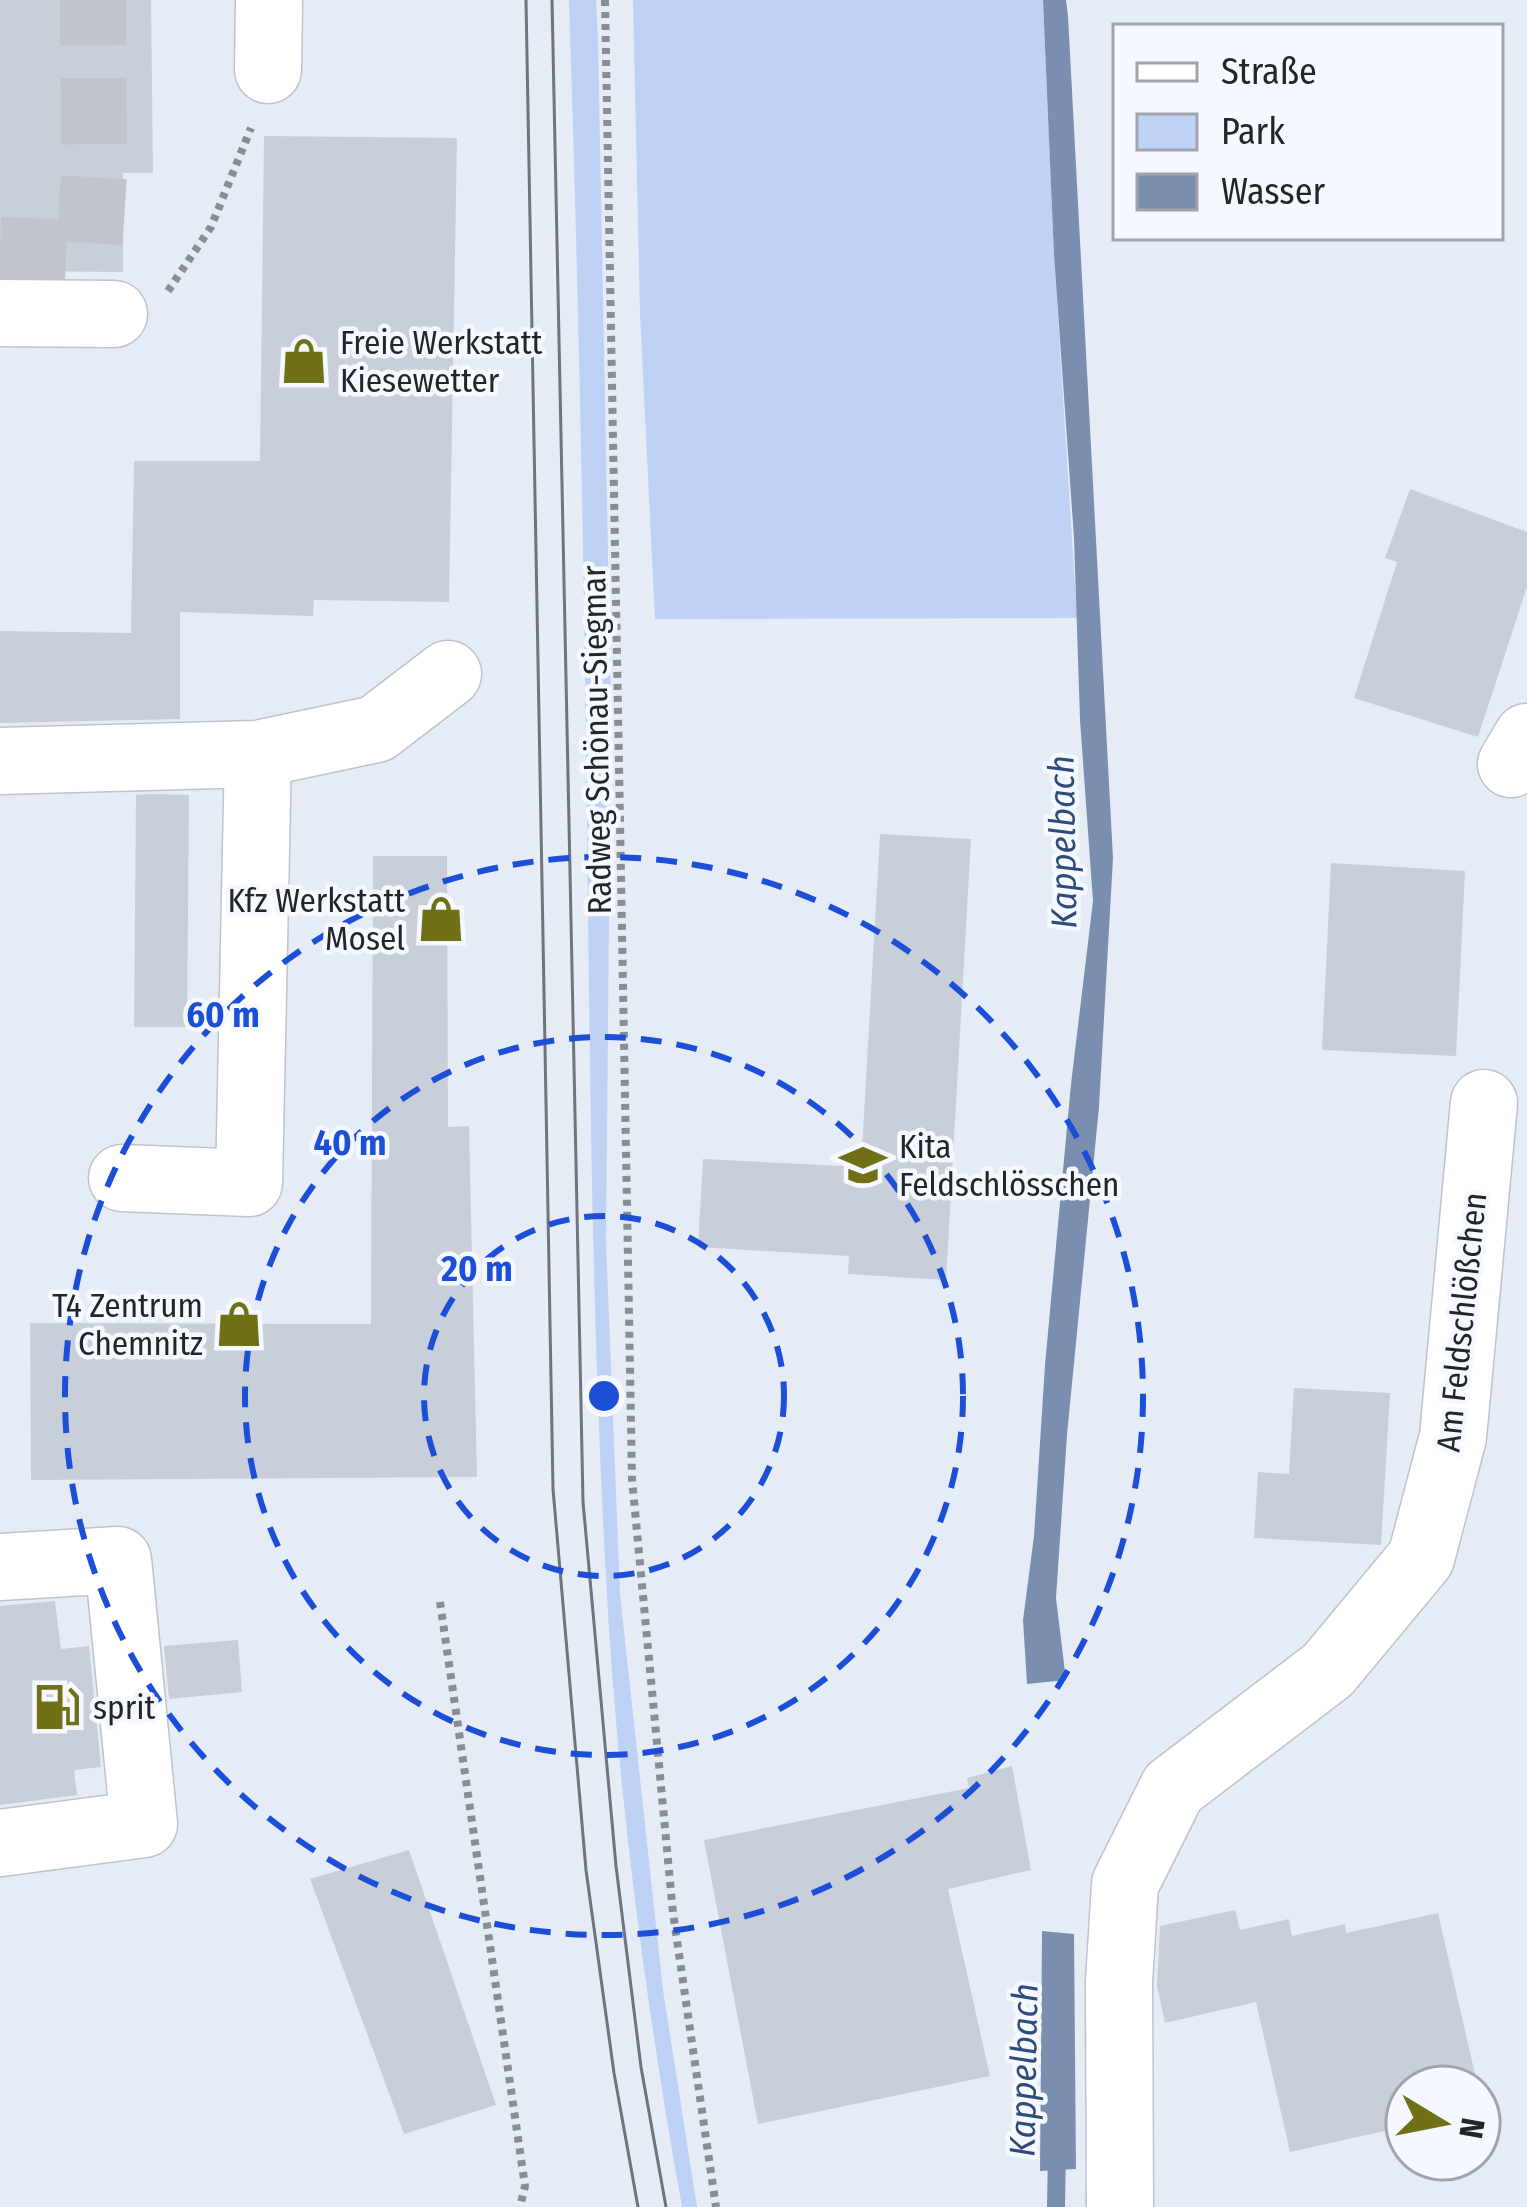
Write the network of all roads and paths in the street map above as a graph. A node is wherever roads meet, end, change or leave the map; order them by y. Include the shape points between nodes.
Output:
1 (269, 0) edge
2 (605, 0) edge
3 (268, 70) joint
4 (0, 314) edge
5 (114, 314) joint
6 (448, 674) dead end
7 (258, 754) junction
8 (0, 761) edge
9 (1484, 1103) dead end
10 (122, 1178) dead end
11 (0, 1567) edge
12 (440, 1602) dead end
13 (0, 1843) edge
14 (520, 2207) edge
15 (716, 2207) edge
16 (1120, 2207) edge

1 - 3 lane
2 - 15 path, Radweg Schönau-Siegmar via 632,1479 674,1913
3 - 5 path via 211,227 163,298
4 - 5 lane
6 - 7 lane via 376,729
7 - 8 lane
7 - 10 lane via 249,1184
9 - 16 lane, Am Feldschlößchen via 1453,1437 1421,1558 1328,1670 1173,1788 1125,1884
11 - 13 lane via 118,1560 144,1824
12 - 14 path via 525,2186

